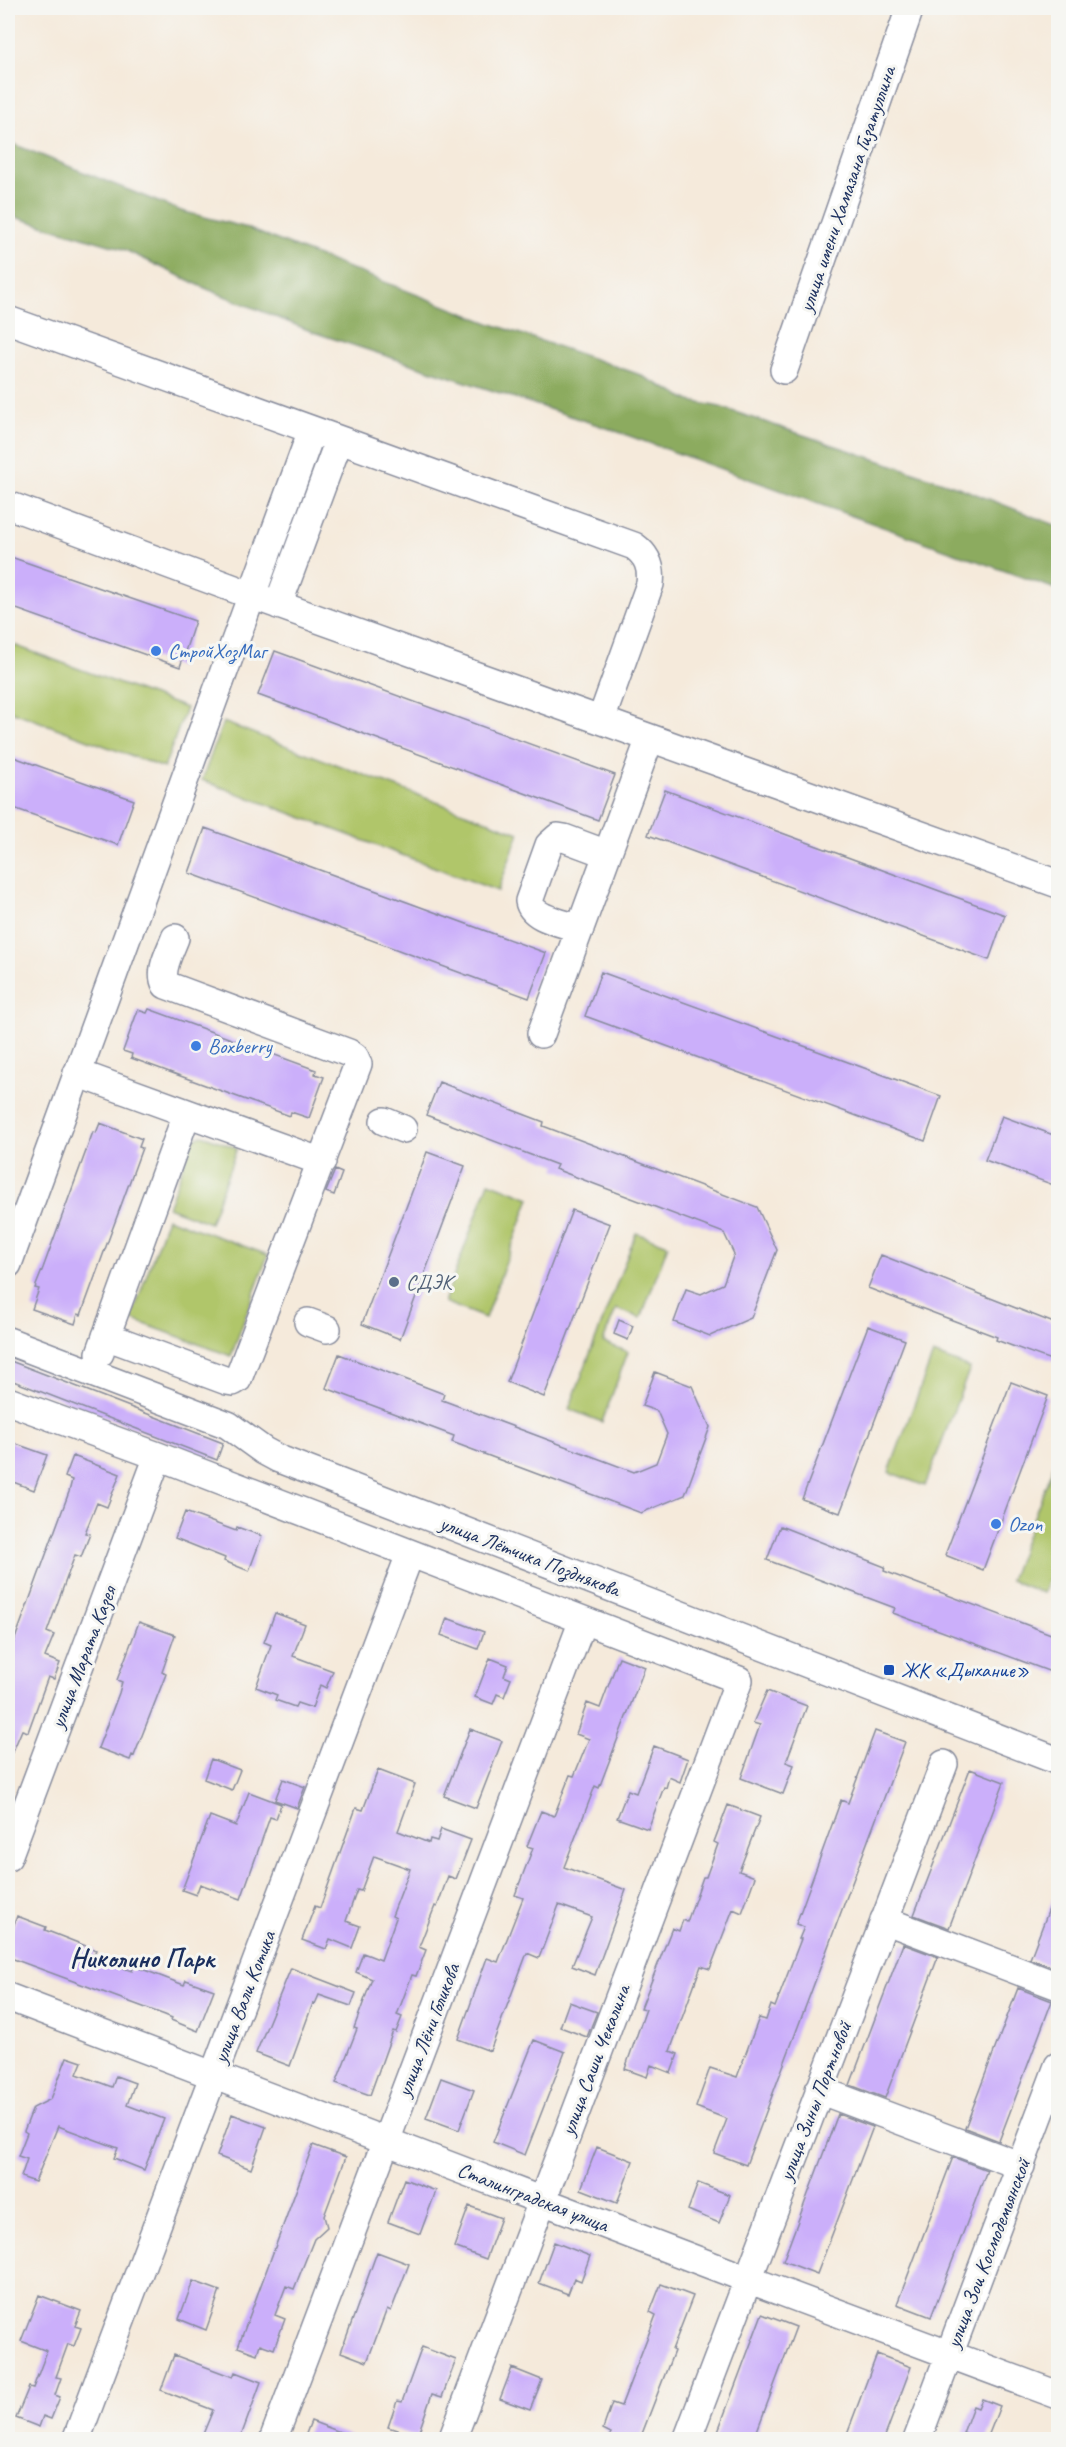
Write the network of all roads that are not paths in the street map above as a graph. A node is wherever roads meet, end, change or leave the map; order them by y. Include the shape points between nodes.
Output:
1 (910, 8) edge
2 (8, 320) edge
3 (784, 370) dead end
4 (312, 430) junction
5 (339, 440) junction
6 (8, 505) edge
7 (251, 595) junction
8 (278, 605) junction
9 (601, 720) junction
10 (650, 738) junction
11 (607, 854) junction
12 (1059, 884) edge
13 (580, 929) junction
14 (175, 939) dead end
15 (541, 1034) dead end
16 (77, 1072) junction
17 (187, 1113) junction
18 (322, 1162) junction
19 (8, 1264) edge
20 (106, 1336) junction
21 (8, 1341) edge
22 (92, 1374) junction
23 (8, 1401) edge
24 (158, 1456) junction
25 (410, 1554) junction
26 (583, 1620) junction
27 (739, 1680) joint
28 (1059, 1761) edge
29 (944, 1764) dead end
30 (8, 1857) edge
31 (884, 1920) junction
32 (1059, 1986) edge
33 (8, 1997) edge
34 (1059, 2066) edge
35 (215, 2075) junction
36 (819, 2090) junction
37 (385, 2142) junction
38 (1021, 2166) junction
39 (542, 2200) junction
40 (747, 2279) junction
41 (949, 2355) junction
42 (1059, 2395) edge
43 (76, 2439) edge
44 (273, 2439) edge
45 (452, 2439) edge
46 (687, 2439) edge
47 (917, 2439) edge

1 - 3 street, улица имени Хамазана Гизатуллина
2 - 4 street
4 - 5 street
4 - 7 street
5 - 8 street
5 - 9 street via 643,552 651,572 650,584
6 - 7 street
7 - 8 street
7 - 16 street
8 - 9 street
9 - 10 street
10 - 11 street
10 - 12 street
11 - 13 street
11 - 13 street via 558,837 549,845 530,907 538,914
13 - 15 street
14 - 18 street via 163,970 166,985 355,1057 356,1071
16 - 17 street
16 - 19 street
17 - 18 street
17 - 20 street
18 - 20 street via 238,1379 227,1381
20 - 22 street
21 - 22 street, улица Лётчика Позднякова
22 - 28 street, улица Лётчика Позднякова via 228,1425 279,1458
23 - 24 street, улица Лётчика Позднякова
24 - 25 street, улица Лётчика Позднякова
24 - 30 street, улица Марата Казея
25 - 26 street, улица Лётчика Позднякова
25 - 35 street, улица Вали Котика
26 - 27 street, улица Лётчика Позднякова
26 - 37 street, улица Лёни Голикова
27 - 39 street, улица Саши Чекалина
29 - 31 street, улица Зины Портновой
31 - 32 street
31 - 36 street, улица Зины Портновой
33 - 35 street, Сталинградская улица
34 - 38 street, улица Зои Космодемьянской
35 - 37 street, Сталинградская улица
35 - 43 street, улица Вали Котика
36 - 38 street
36 - 40 street, улица Зины Портновой
37 - 39 street, Сталинградская улица
37 - 44 street, улица Лёни Голикова
38 - 41 street, улица Зои Космодемьянской
39 - 40 street, Сталинградская улица
39 - 45 street, улица Саши Чекалина
40 - 41 street, Сталинградская улица
40 - 46 street, улица Зины Портновой
41 - 42 street, Сталинградская улица
41 - 47 street, улица Зои Космодемьянской

